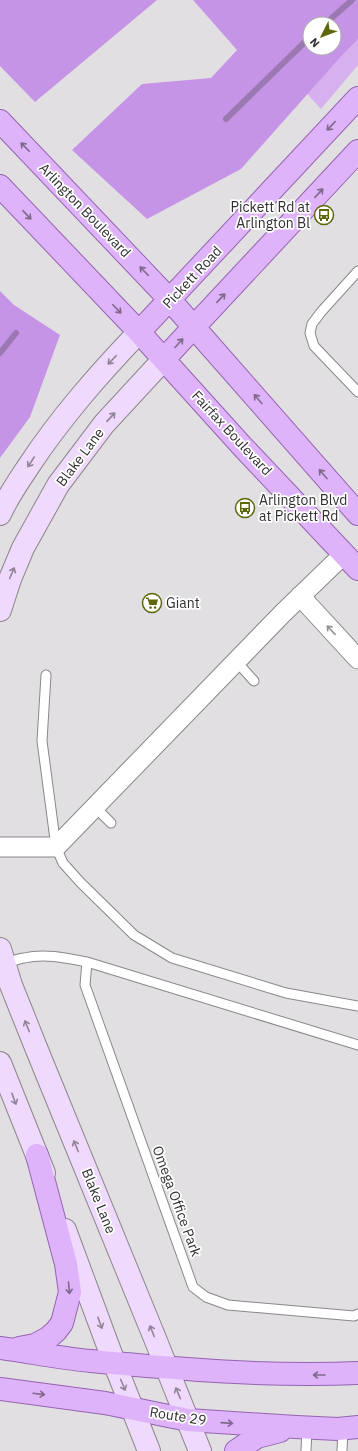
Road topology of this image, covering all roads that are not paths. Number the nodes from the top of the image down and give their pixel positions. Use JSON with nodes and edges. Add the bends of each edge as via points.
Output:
{"nodes":[{"id":1,"x":358,"y":98,"type":"edge"},
{"id":2,"x":0,"y":121,"type":"edge"},
{"id":3,"x":358,"y":151,"type":"edge"},
{"id":4,"x":0,"y":186,"type":"edge"},
{"id":5,"x":358,"y":271,"type":"edge"},
{"id":6,"x":170,"y":300,"type":"junction"},
{"id":7,"x":194,"y":326,"type":"junction"},
{"id":8,"x":139,"y":332,"type":"junction"},
{"id":9,"x":164,"y":359,"type":"junction"},
{"id":10,"x":358,"y":392,"type":"edge"},
{"id":11,"x":0,"y":514,"type":"edge"},
{"id":12,"x":358,"y":514,"type":"edge"},
{"id":13,"x":351,"y":562,"type":"edge"},
{"id":14,"x":300,"y":596,"type":"junction"},
{"id":15,"x":0,"y":610,"type":"edge"},
{"id":16,"x":358,"y":659,"type":"edge"},
{"id":17,"x":236,"y":662,"type":"junction"},
{"id":18,"x":46,"y":675,"type":"dead end"},
{"id":19,"x":254,"y":681,"type":"dead end"},
{"id":20,"x":95,"y":807,"type":"junction"},
{"id":21,"x":111,"y":823,"type":"dead end"},
{"id":22,"x":0,"y":847,"type":"edge"},
{"id":23,"x":56,"y":847,"type":"junction"},
{"id":24,"x":1,"y":959,"type":"edge"},
{"id":25,"x":87,"y":962,"type":"junction"},
{"id":26,"x":358,"y":1006,"type":"edge"},
{"id":27,"x":358,"y":1045,"type":"edge"},
{"id":28,"x":0,"y":1062,"type":"edge"},
{"id":29,"x":37,"y":1155,"type":"junction"},
{"id":30,"x":358,"y":1314,"type":"edge"},
{"id":31,"x":5,"y":1349,"type":"edge"},
{"id":32,"x":114,"y":1362,"type":"junction"},
{"id":33,"x":167,"y":1367,"type":"junction"},
{"id":34,"x":358,"y":1373,"type":"edge"},
{"id":35,"x":0,"y":1389,"type":"edge"},
{"id":36,"x":132,"y":1408,"type":"junction"},
{"id":37,"x":188,"y":1420,"type":"junction"},
{"id":38,"x":302,"y":1428,"type":"junction"},
{"id":39,"x":350,"y":1428,"type":"edge"},
{"id":40,"x":149,"y":1451,"type":"edge"},
{"id":41,"x":200,"y":1451,"type":"edge"},
{"id":42,"x":236,"y":1451,"type":"edge"},
{"id":43,"x":306,"y":1451,"type":"edge"},
{"id":44,"x":342,"y":1451,"type":"edge"}],
"edges":[{"from":1,"to":6,"type":"main road","name":"Pickett Road","one_way":true},
{"from":6,"to":2,"type":"main road","name":"Arlington Boulevard","one_way":true},
{"from":7,"to":3,"type":"main road","one_way":true},
{"from":4,"to":8,"type":"main road","one_way":true},
{"from":5,"to":10,"type":"lane","via":[[321,312],[312,324],[310,333],[314,346]]},
{"from":6,"to":7,"type":"main road"},
{"from":6,"to":8,"type":"main road","name":"Pickett Road"},
{"from":9,"to":7,"type":"main road","name":"Blake Lane","one_way":true},
{"from":12,"to":7,"type":"main road","one_way":true},
{"from":8,"to":9,"type":"main road","name":"Fairfax Boulevard"},
{"from":8,"to":11,"type":"main road","one_way":true,"via":[[67,412],[27,468]]},
{"from":9,"to":13,"type":"main road","name":"Fairfax Boulevard"},
{"from":15,"to":9,"type":"main road","name":"Blake Lane","one_way":true,"via":[[23,548],[58,485],[104,424]]},
{"from":13,"to":14,"type":"street"},
{"from":16,"to":14,"type":"street","one_way":true},
{"from":14,"to":17,"type":"street"},
{"from":17,"to":19,"type":"lane"},
{"from":17,"to":20,"type":"street"},
{"from":18,"to":23,"type":"lane","via":[[42,742]]},
{"from":20,"to":21,"type":"lane"},
{"from":20,"to":23,"type":"street"},
{"from":22,"to":23,"type":"street"},
{"from":23,"to":26,"type":"lane","via":[[63,863],[123,924],[172,958],[286,993]]},
{"from":24,"to":25,"type":"lane","via":[[41,956]]},
{"from":33,"to":24,"type":"main road","name":"Blake Lane","one_way":true},
{"from":25,"to":27,"type":"lane"},
{"from":25,"to":30,"type":"lane","name":"Omega Office Park","via":[[84,985],[193,1287],[206,1297],[228,1305],[354,1316]]},
{"from":28,"to":29,"type":"main road","one_way":true},
{"from":29,"to":31,"type":"main road","one_way":true,"via":[[66,1264],[70,1292],[62,1323],[48,1338],[35,1345]]},
{"from":29,"to":32,"type":"main road","one_way":true},
{"from":31,"to":32,"type":"main road"},
{"from":32,"to":33,"type":"main road"},
{"from":32,"to":36,"type":"main road","one_way":true},
{"from":34,"to":33,"type":"main road","one_way":true,"via":[[318,1375]]},
{"from":37,"to":33,"type":"main road","name":"Blake Lane","one_way":true},
{"from":35,"to":36,"type":"main road","name":"Route 29","one_way":true},
{"from":36,"to":37,"type":"main road","name":"Route 29"},
{"from":36,"to":40,"type":"main road"},
{"from":37,"to":38,"type":"main road","name":"Route 29","one_way":true},
{"from":37,"to":41,"type":"main road","name":"Blake Lane"},
{"from":38,"to":39,"type":"main road","name":"Route 29"},
{"from":38,"to":42,"type":"main road","via":[[258,1437]]},
{"from":38,"to":43,"type":"lane"},
{"from":39,"to":44,"type":"lane"}]}
